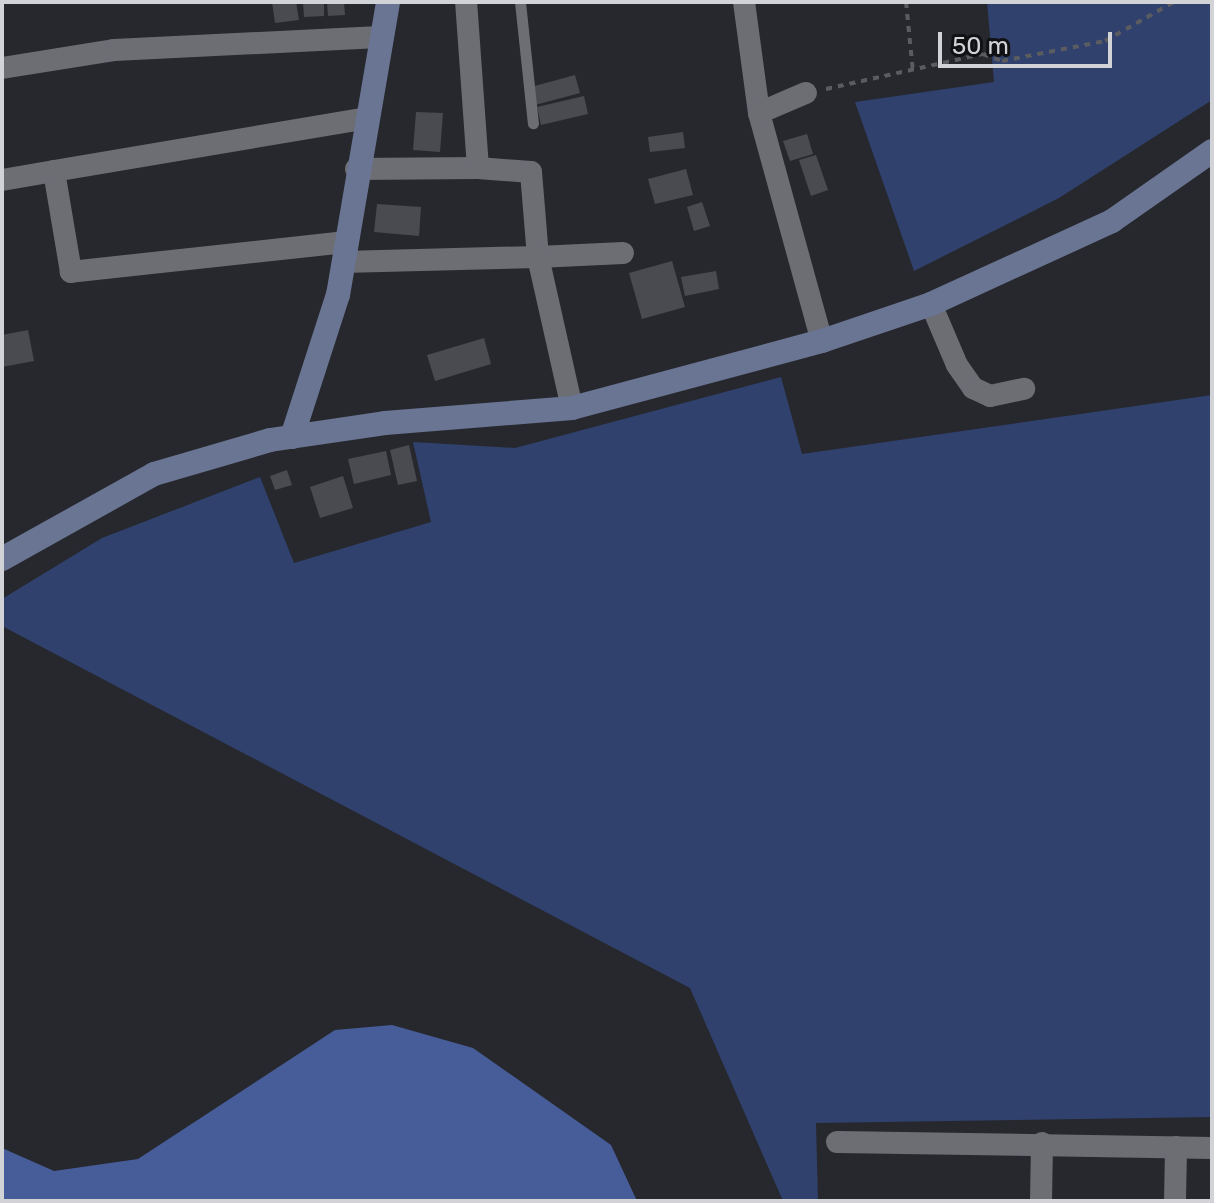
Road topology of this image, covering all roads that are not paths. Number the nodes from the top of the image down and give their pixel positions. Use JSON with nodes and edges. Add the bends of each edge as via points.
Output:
{"nodes":[{"id":1,"x":388,"y":2,"type":"edge"},
{"id":2,"x":466,"y":2,"type":"edge"},
{"id":3,"x":520,"y":2,"type":"edge"},
{"id":4,"x":744,"y":2,"type":"edge"},
{"id":5,"x":380,"y":37,"type":"junction"},
{"id":6,"x":2,"y":68,"type":"edge"},
{"id":7,"x":806,"y":93,"type":"road end"},
{"id":8,"x":759,"y":113,"type":"junction"},
{"id":9,"x":369,"y":118,"type":"junction"},
{"id":10,"x":533,"y":123,"type":"dead end"},
{"id":11,"x":1212,"y":151,"type":"edge"},
{"id":12,"x":478,"y":168,"type":"junction"},
{"id":13,"x":356,"y":169,"type":"junction"},
{"id":14,"x":54,"y":171,"type":"junction"},
{"id":15,"x":2,"y":180,"type":"edge"},
{"id":16,"x":344,"y":252,"type":"junction"},
{"id":17,"x":623,"y":253,"type":"dead end"},
{"id":18,"x":538,"y":257,"type":"junction"},
{"id":19,"x":931,"y":304,"type":"junction"},
{"id":20,"x":822,"y":341,"type":"junction"},
{"id":21,"x":1024,"y":389,"type":"dead end"},
{"id":22,"x":572,"y":408,"type":"junction"},
{"id":23,"x":292,"y":437,"type":"junction"},
{"id":24,"x":2,"y":559,"type":"edge"},
{"id":25,"x":837,"y":1142,"type":"dead end"},
{"id":26,"x":1042,"y":1143,"type":"junction"},
{"id":27,"x":1176,"y":1147,"type":"junction"},
{"id":28,"x":1212,"y":1148,"type":"edge"},
{"id":29,"x":1041,"y":1201,"type":"edge"},
{"id":30,"x":1175,"y":1201,"type":"edge"}],
"edges":[{"from":1,"to":5,"type":"main road"},
{"from":2,"to":12,"type":"street"},
{"from":3,"to":10,"type":"lane"},
{"from":4,"to":8,"type":"street"},
{"from":5,"to":6,"type":"street","via":[[114,50]]},
{"from":5,"to":9,"type":"main road"},
{"from":7,"to":8,"type":"street"},
{"from":8,"to":20,"type":"street"},
{"from":9,"to":13,"type":"main road"},
{"from":9,"to":14,"type":"street"},
{"from":11,"to":19,"type":"main road","via":[[1112,221]]},
{"from":12,"to":13,"type":"street"},
{"from":12,"to":18,"type":"street","via":[[531,172]]},
{"from":13,"to":16,"type":"main road"},
{"from":14,"to":15,"type":"street"},
{"from":14,"to":16,"type":"street","via":[[71,272]]},
{"from":16,"to":18,"type":"street"},
{"from":16,"to":23,"type":"main road","via":[[338,295]]},
{"from":17,"to":18,"type":"street"},
{"from":18,"to":22,"type":"street"},
{"from":19,"to":20,"type":"main road"},
{"from":19,"to":21,"type":"street","via":[[957,365],[973,388],[990,396]]},
{"from":20,"to":22,"type":"main road"},
{"from":22,"to":23,"type":"main road"},
{"from":23,"to":24,"type":"main road","via":[[154,474]]},
{"from":25,"to":26,"type":"street"},
{"from":26,"to":27,"type":"street"},
{"from":26,"to":29,"type":"street"},
{"from":27,"to":28,"type":"street"},
{"from":27,"to":30,"type":"street"}]}
